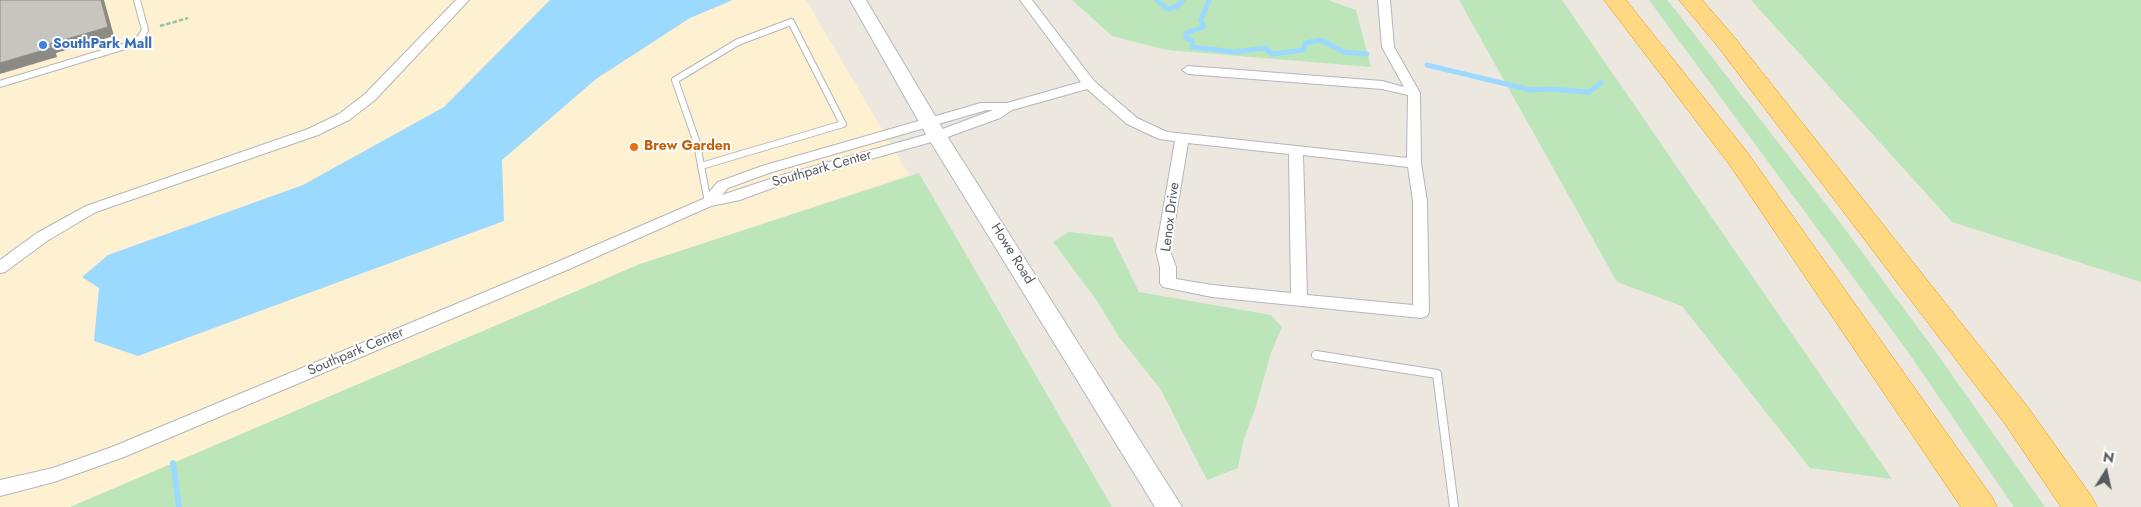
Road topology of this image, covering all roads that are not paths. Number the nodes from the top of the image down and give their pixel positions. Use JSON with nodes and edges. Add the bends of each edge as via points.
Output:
{"nodes":[{"id":1,"x":137,"y":0,"type":"edge"},
{"id":2,"x":464,"y":0,"type":"edge"},
{"id":3,"x":858,"y":0,"type":"edge"},
{"id":4,"x":1026,"y":0,"type":"edge"},
{"id":5,"x":1384,"y":0,"type":"edge"},
{"id":6,"x":1615,"y":0,"type":"edge"},
{"id":7,"x":1690,"y":0,"type":"edge"},
{"id":8,"x":1700,"y":0,"type":"edge"},
{"id":9,"x":1723,"y":38,"type":"junction"},
{"id":10,"x":1188,"y":70,"type":"dead end"},
{"id":11,"x":0,"y":84,"type":"edge"},
{"id":12,"x":1089,"y":84,"type":"junction"},
{"id":13,"x":1414,"y":93,"type":"junction"},
{"id":14,"x":934,"y":129,"type":"junction"},
{"id":15,"x":1182,"y":138,"type":"junction"},
{"id":16,"x":1296,"y":150,"type":"junction"},
{"id":17,"x":1414,"y":162,"type":"junction"},
{"id":18,"x":701,"y":166,"type":"junction"},
{"id":19,"x":708,"y":202,"type":"junction"},
{"id":20,"x":0,"y":268,"type":"edge"},
{"id":21,"x":1299,"y":300,"type":"junction"},
{"id":22,"x":1316,"y":356,"type":"dead end"},
{"id":23,"x":0,"y":488,"type":"edge"},
{"id":24,"x":1169,"y":507,"type":"edge"},
{"id":25,"x":1454,"y":507,"type":"edge"},
{"id":26,"x":1980,"y":507,"type":"edge"},
{"id":27,"x":2080,"y":507,"type":"edge"}],
"edges":[{"from":1,"to":11,"type":"lane","via":[[145,30],[132,44]]},
{"from":2,"to":20,"type":"street","via":[[370,97],[338,120],[303,136],[91,210],[42,237]]},
{"from":3,"to":14,"type":"street","name":"Howe Road"},
{"from":4,"to":12,"type":"street"},
{"from":5,"to":13,"type":"street","name":"Lenox Drive","via":[[1388,47]]},
{"from":6,"to":26,"type":"highway","via":[[1738,158]]},
{"from":7,"to":9,"type":"highway"},
{"from":8,"to":9,"type":"highway"},
{"from":9,"to":27,"type":"highway","via":[[2016,415]]},
{"from":10,"to":13,"type":"street","via":[[1382,85]]},
{"from":12,"to":14,"type":"street","via":[[1006,107],[995,115]]},
{"from":12,"to":15,"type":"street","via":[[1132,121],[1164,136]]},
{"from":13,"to":17,"type":"street","name":"Lenox Drive"},
{"from":14,"to":19,"type":"street","name":"Southpark Center","via":[[735,197]]},
{"from":14,"to":24,"type":"street","name":"Howe Road"},
{"from":15,"to":16,"type":"street"},
{"from":15,"to":21,"type":"street","name":"Lenox Drive","via":[[1163,251],[1168,283]]},
{"from":16,"to":17,"type":"street"},
{"from":16,"to":21,"type":"street"},
{"from":17,"to":21,"type":"street","name":"Lenox Drive","via":[[1420,200],[1421,312]]},
{"from":18,"to":18,"type":"lane","via":[[697,142],[675,80],[738,42],[791,22],[843,124]]},
{"from":18,"to":19,"type":"lane"},
{"from":19,"to":23,"type":"street","name":"Southpark Center","via":[[118,452],[72,469]]},
{"from":22,"to":25,"type":"lane","via":[[1437,374]]}]}
